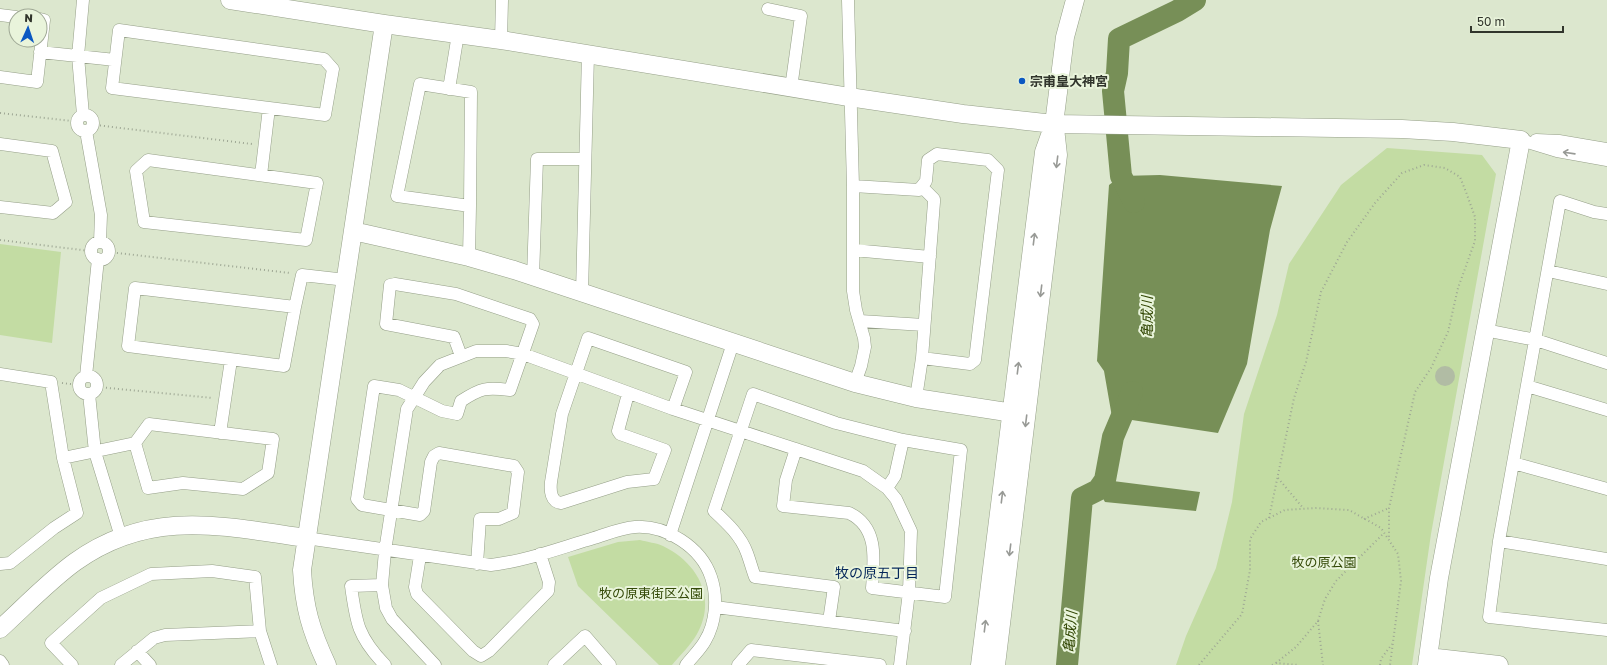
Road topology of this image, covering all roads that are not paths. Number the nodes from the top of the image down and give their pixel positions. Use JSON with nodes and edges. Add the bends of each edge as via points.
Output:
{"nodes":[{"id":1,"x":83,"y":0,"type":"edge"},
{"id":2,"x":230,"y":0,"type":"edge"},
{"id":3,"x":502,"y":0,"type":"edge"},
{"id":4,"x":848,"y":0,"type":"edge"},
{"id":5,"x":1074,"y":0,"type":"edge"},
{"id":6,"x":768,"y":8,"type":"dead end"},
{"id":7,"x":384,"y":24,"type":"junction"},
{"id":8,"x":458,"y":34,"type":"junction"},
{"id":9,"x":501,"y":40,"type":"junction"},
{"id":10,"x":40,"y":48,"type":"edge"},
{"id":11,"x":40,"y":52,"type":"junction"},
{"id":12,"x":588,"y":54,"type":"junction"},
{"id":13,"x":78,"y":56,"type":"junction"},
{"id":14,"x":116,"y":60,"type":"junction"},
{"id":15,"x":0,"y":77,"type":"edge"},
{"id":16,"x":791,"y":88,"type":"junction"},
{"id":17,"x":449,"y":89,"type":"junction"},
{"id":18,"x":849,"y":97,"type":"junction"},
{"id":19,"x":269,"y":108,"type":"junction"},
{"id":20,"x":1054,"y":124,"type":"junction"},
{"id":21,"x":1521,"y":140,"type":"junction"},
{"id":22,"x":0,"y":144,"type":"edge"},
{"id":23,"x":1607,"y":148,"type":"edge"},
{"id":24,"x":585,"y":159,"type":"junction"},
{"id":25,"x":1607,"y":160,"type":"edge"},
{"id":26,"x":261,"y":175,"type":"junction"},
{"id":27,"x":853,"y":186,"type":"junction"},
{"id":28,"x":922,"y":187,"type":"junction"},
{"id":29,"x":470,"y":206,"type":"junction"},
{"id":30,"x":0,"y":207,"type":"edge"},
{"id":31,"x":1607,"y":214,"type":"edge"},
{"id":32,"x":353,"y":231,"type":"junction"},
{"id":33,"x":100,"y":242,"type":"junction"},
{"id":34,"x":853,"y":250,"type":"junction"},
{"id":35,"x":94,"y":255,"type":"junction"},
{"id":36,"x":469,"y":257,"type":"junction"},
{"id":37,"x":930,"y":257,"type":"junction"},
{"id":38,"x":1548,"y":271,"type":"junction"},
{"id":39,"x":533,"y":277,"type":"junction"},
{"id":40,"x":346,"y":280,"type":"junction"},
{"id":41,"x":1607,"y":284,"type":"edge"},
{"id":42,"x":582,"y":293,"type":"junction"},
{"id":43,"x":295,"y":307,"type":"junction"},
{"id":44,"x":860,"y":321,"type":"junction"},
{"id":45,"x":924,"y":325,"type":"junction"},
{"id":46,"x":1485,"y":330,"type":"junction"},
{"id":47,"x":1536,"y":340,"type":"junction"},
{"id":48,"x":733,"y":343,"type":"junction"},
{"id":49,"x":523,"y":354,"type":"junction"},
{"id":50,"x":461,"y":356,"type":"junction"},
{"id":51,"x":922,"y":358,"type":"junction"},
{"id":52,"x":231,"y":360,"type":"junction"},
{"id":53,"x":1607,"y":363,"type":"edge"},
{"id":54,"x":575,"y":373,"type":"junction"},
{"id":55,"x":0,"y":374,"type":"edge"},
{"id":56,"x":855,"y":383,"type":"junction"},
{"id":57,"x":1527,"y":386,"type":"junction"},
{"id":58,"x":628,"y":394,"type":"junction"},
{"id":59,"x":414,"y":398,"type":"junction"},
{"id":60,"x":916,"y":398,"type":"junction"},
{"id":61,"x":673,"y":409,"type":"junction"},
{"id":62,"x":1607,"y":410,"type":"edge"},
{"id":63,"x":1013,"y":413,"type":"junction"},
{"id":64,"x":709,"y":421,"type":"junction"},
{"id":65,"x":741,"y":432,"type":"junction"},
{"id":66,"x":220,"y":433,"type":"junction"},
{"id":67,"x":903,"y":440,"type":"junction"},
{"id":68,"x":135,"y":443,"type":"junction"},
{"id":69,"x":796,"y":449,"type":"junction"},
{"id":70,"x":95,"y":452,"type":"junction"},
{"id":71,"x":63,"y":458,"type":"junction"},
{"id":72,"x":1513,"y":463,"type":"junction"},
{"id":73,"x":886,"y":488,"type":"junction"},
{"id":74,"x":1607,"y":489,"type":"edge"},
{"id":75,"x":391,"y":510,"type":"junction"},
{"id":76,"x":670,"y":535,"type":"junction"},
{"id":77,"x":121,"y":537,"type":"junction"},
{"id":78,"x":306,"y":538,"type":"junction"},
{"id":79,"x":1499,"y":540,"type":"junction"},
{"id":80,"x":385,"y":551,"type":"junction"},
{"id":81,"x":540,"y":554,"type":"junction"},
{"id":82,"x":420,"y":556,"type":"junction"},
{"id":83,"x":1607,"y":559,"type":"edge"},
{"id":84,"x":0,"y":564,"type":"edge"},
{"id":85,"x":477,"y":564,"type":"junction"},
{"id":86,"x":382,"y":585,"type":"junction"},
{"id":87,"x":909,"y":592,"type":"junction"},
{"id":88,"x":715,"y":607,"type":"junction"},
{"id":89,"x":829,"y":621,"type":"junction"},
{"id":90,"x":0,"y":629,"type":"edge"},
{"id":91,"x":1607,"y":630,"type":"edge"},
{"id":92,"x":260,"y":631,"type":"junction"},
{"id":93,"x":905,"y":631,"type":"junction"},
{"id":94,"x":137,"y":651,"type":"junction"},
{"id":95,"x":1428,"y":661,"type":"edge"},
{"id":96,"x":0,"y":662,"type":"edge"},
{"id":97,"x":863,"y":664,"type":"edge"},
{"id":98,"x":3,"y":665,"type":"edge"},
{"id":99,"x":72,"y":665,"type":"edge"},
{"id":100,"x":122,"y":665,"type":"edge"},
{"id":101,"x":150,"y":665,"type":"edge"},
{"id":102,"x":271,"y":665,"type":"edge"},
{"id":103,"x":327,"y":665,"type":"edge"},
{"id":104,"x":385,"y":665,"type":"edge"},
{"id":105,"x":435,"y":665,"type":"edge"},
{"id":106,"x":554,"y":665,"type":"edge"},
{"id":107,"x":610,"y":665,"type":"edge"},
{"id":108,"x":686,"y":665,"type":"edge"},
{"id":109,"x":738,"y":665,"type":"edge"},
{"id":110,"x":880,"y":665,"type":"edge"},
{"id":111,"x":900,"y":665,"type":"edge"},
{"id":112,"x":980,"y":665,"type":"edge"},
{"id":113,"x":996,"y":665,"type":"edge"},
{"id":114,"x":1499,"y":665,"type":"edge"}],
"edges":[{"from":1,"to":13,"type":"street"},
{"from":2,"to":7,"type":"street"},
{"from":3,"to":9,"type":"street"},
{"from":4,"to":18,"type":"street"},
{"from":5,"to":20,"type":"street","via":[[1065,37]]},
{"from":6,"to":16,"type":"street","via":[[801,16]]},
{"from":7,"to":8,"type":"street"},
{"from":7,"to":32,"type":"street"},
{"from":8,"to":9,"type":"street"},
{"from":8,"to":17,"type":"street"},
{"from":9,"to":12,"type":"street"},
{"from":10,"to":11,"type":"street"},
{"from":11,"to":13,"type":"street"},
{"from":11,"to":15,"type":"street","via":[[37,82]]},
{"from":12,"to":16,"type":"street"},
{"from":12,"to":24,"type":"street"},
{"from":13,"to":14,"type":"street"},
{"from":13,"to":33,"type":"street","via":[[80,118],[90,117],[89,128],[102,215]]},
{"from":14,"to":19,"type":"street","via":[[112,88]]},
{"from":14,"to":19,"type":"street","via":[[119,30],[324,59],[333,69],[325,115]]},
{"from":16,"to":18,"type":"street"},
{"from":17,"to":29,"type":"street","via":[[471,92]]},
{"from":17,"to":29,"type":"street","via":[[420,84],[397,196]]},
{"from":18,"to":20,"type":"street"},
{"from":18,"to":27,"type":"street"},
{"from":19,"to":26,"type":"street"},
{"from":20,"to":21,"type":"street","via":[[1402,129]]},
{"from":63,"to":20,"type":"street","one_way":true,"via":[[1044,152]]},
{"from":20,"to":113,"type":"street","one_way":true,"via":[[1058,156]]},
{"from":21,"to":23,"type":"street","via":[[1559,141]]},
{"from":25,"to":21,"type":"street","one_way":true,"via":[[1557,151]]},
{"from":21,"to":46,"type":"street"},
{"from":22,"to":30,"type":"street","via":[[52,151],[66,202],[53,213]]},
{"from":24,"to":39,"type":"street","via":[[537,159]]},
{"from":24,"to":42,"type":"street"},
{"from":26,"to":26,"type":"street","via":[[317,183],[306,240],[144,222],[136,171],[148,160]]},
{"from":27,"to":28,"type":"street","via":[[915,191]]},
{"from":27,"to":34,"type":"street"},
{"from":28,"to":37,"type":"street","via":[[934,199]]},
{"from":28,"to":51,"type":"street","via":[[926,180],[928,160],[937,154],[988,160],[998,170],[975,360],[970,364]]},
{"from":29,"to":36,"type":"street"},
{"from":31,"to":38,"type":"street","via":[[1560,201]]},
{"from":32,"to":36,"type":"street"},
{"from":32,"to":40,"type":"street"},
{"from":33,"to":35,"type":"street","via":[[94,244]]},
{"from":33,"to":35,"type":"street","via":[[107,246],[109,252],[106,257]]},
{"from":34,"to":37,"type":"street"},
{"from":34,"to":44,"type":"street","via":[[853,292]]},
{"from":35,"to":70,"type":"street","via":[[81,390],[93,391]]},
{"from":36,"to":39,"type":"street"},
{"from":37,"to":45,"type":"street"},
{"from":38,"to":41,"type":"street"},
{"from":38,"to":47,"type":"street"},
{"from":39,"to":42,"type":"street"},
{"from":40,"to":43,"type":"street","via":[[302,275]]},
{"from":40,"to":78,"type":"street"},
{"from":42,"to":48,"type":"street"},
{"from":43,"to":52,"type":"street","via":[[284,366]]},
{"from":43,"to":52,"type":"street","via":[[134,288],[128,346]]},
{"from":44,"to":45,"type":"street"},
{"from":44,"to":56,"type":"street","via":[[865,347],[862,366]]},
{"from":45,"to":51,"type":"street"},
{"from":46,"to":47,"type":"street"},
{"from":46,"to":95,"type":"street","via":[[1439,578]]},
{"from":47,"to":53,"type":"street"},
{"from":47,"to":57,"type":"street"},
{"from":48,"to":56,"type":"street"},
{"from":48,"to":64,"type":"street"},
{"from":49,"to":50,"type":"street","via":[[492,350]]},
{"from":49,"to":50,"type":"street","via":[[533,324],[530,319],[456,294],[390,285],[386,324],[454,337]]},
{"from":49,"to":54,"type":"street"},
{"from":49,"to":59,"type":"street","via":[[510,390],[477,390],[461,401],[457,414],[442,411]]},
{"from":50,"to":59,"type":"street","via":[[440,365],[424,382]]},
{"from":51,"to":60,"type":"street"},
{"from":52,"to":66,"type":"street"},
{"from":54,"to":58,"type":"street"},
{"from":54,"to":58,"type":"street","via":[[562,414],[551,482],[556,502],[561,503],[627,482],[654,479],[665,450],[620,434],[618,431]]},
{"from":54,"to":61,"type":"street","via":[[588,338],[686,372]]},
{"from":55,"to":71,"type":"street","via":[[52,382]]},
{"from":56,"to":60,"type":"street"},
{"from":57,"to":62,"type":"street"},
{"from":57,"to":72,"type":"street"},
{"from":58,"to":61,"type":"street"},
{"from":59,"to":75,"type":"street","via":[[407,409]]},
{"from":59,"to":75,"type":"street","via":[[399,390],[374,386],[357,499],[362,506]]},
{"from":60,"to":63,"type":"street"},
{"from":61,"to":64,"type":"street"},
{"from":112,"to":63,"type":"street","one_way":true},
{"from":64,"to":65,"type":"street"},
{"from":64,"to":76,"type":"street"},
{"from":65,"to":67,"type":"street","via":[[753,394],[836,423]]},
{"from":65,"to":69,"type":"street"},
{"from":65,"to":89,"type":"street","via":[[714,511],[730,527],[747,552],[755,577],[834,587]]},
{"from":66,"to":68,"type":"street","via":[[149,424]]},
{"from":66,"to":68,"type":"street","via":[[273,439],[268,473],[243,489],[183,483],[148,488]]},
{"from":67,"to":73,"type":"street","via":[[895,476]]},
{"from":67,"to":87,"type":"street","via":[[961,450],[946,597]]},
{"from":68,"to":70,"type":"street"},
{"from":69,"to":73,"type":"street","via":[[863,471]]},
{"from":69,"to":87,"type":"street","via":[[786,480],[783,506],[857,516],[868,533],[874,550],[872,588]]},
{"from":70,"to":71,"type":"street"},
{"from":70,"to":77,"type":"street"},
{"from":71,"to":84,"type":"street","via":[[77,513],[10,562]]},
{"from":72,"to":74,"type":"street"},
{"from":72,"to":79,"type":"street"},
{"from":73,"to":87,"type":"street","via":[[896,499],[911,531]]},
{"from":75,"to":80,"type":"street"},
{"from":75,"to":85,"type":"street","via":[[420,515],[424,511],[431,462],[434,456],[440,453],[514,466],[518,472],[514,513],[499,519],[480,520]]},
{"from":76,"to":81,"type":"street","via":[[648,528],[628,528]]},
{"from":76,"to":88,"type":"street","via":[[691,547],[704,564],[714,585]]},
{"from":77,"to":78,"type":"street","via":[[160,526],[198,524]]},
{"from":77,"to":90,"type":"street","via":[[73,563]]},
{"from":78,"to":80,"type":"street"},
{"from":78,"to":103,"type":"street","via":[[302,570],[303,594],[308,618]]},
{"from":79,"to":83,"type":"street"},
{"from":79,"to":91,"type":"street","via":[[1489,617]]},
{"from":80,"to":82,"type":"street"},
{"from":80,"to":86,"type":"street"},
{"from":81,"to":82,"type":"street","via":[[549,582],[548,591],[481,656],[417,594],[415,587]]},
{"from":81,"to":85,"type":"street","via":[[506,563]]},
{"from":82,"to":85,"type":"street"},
{"from":86,"to":104,"type":"street","via":[[350,586],[356,622],[361,635]]},
{"from":86,"to":105,"type":"street","via":[[386,608],[392,619]]},
{"from":87,"to":93,"type":"street"},
{"from":88,"to":89,"type":"street"},
{"from":88,"to":108,"type":"street","via":[[714,619],[706,641]]},
{"from":89,"to":93,"type":"street"},
{"from":92,"to":94,"type":"street","via":[[165,636],[154,638]]},
{"from":92,"to":99,"type":"street","via":[[256,577],[212,571],[151,574],[101,598],[51,643]]},
{"from":92,"to":102,"type":"street"},
{"from":93,"to":111,"type":"street"},
{"from":94,"to":100,"type":"street"},
{"from":94,"to":101,"type":"street"},
{"from":95,"to":114,"type":"street"},
{"from":96,"to":98,"type":"street"},
{"from":97,"to":109,"type":"street","via":[[751,650]]},
{"from":97,"to":110,"type":"street"},
{"from":106,"to":107,"type":"street","via":[[584,636]]}]}
